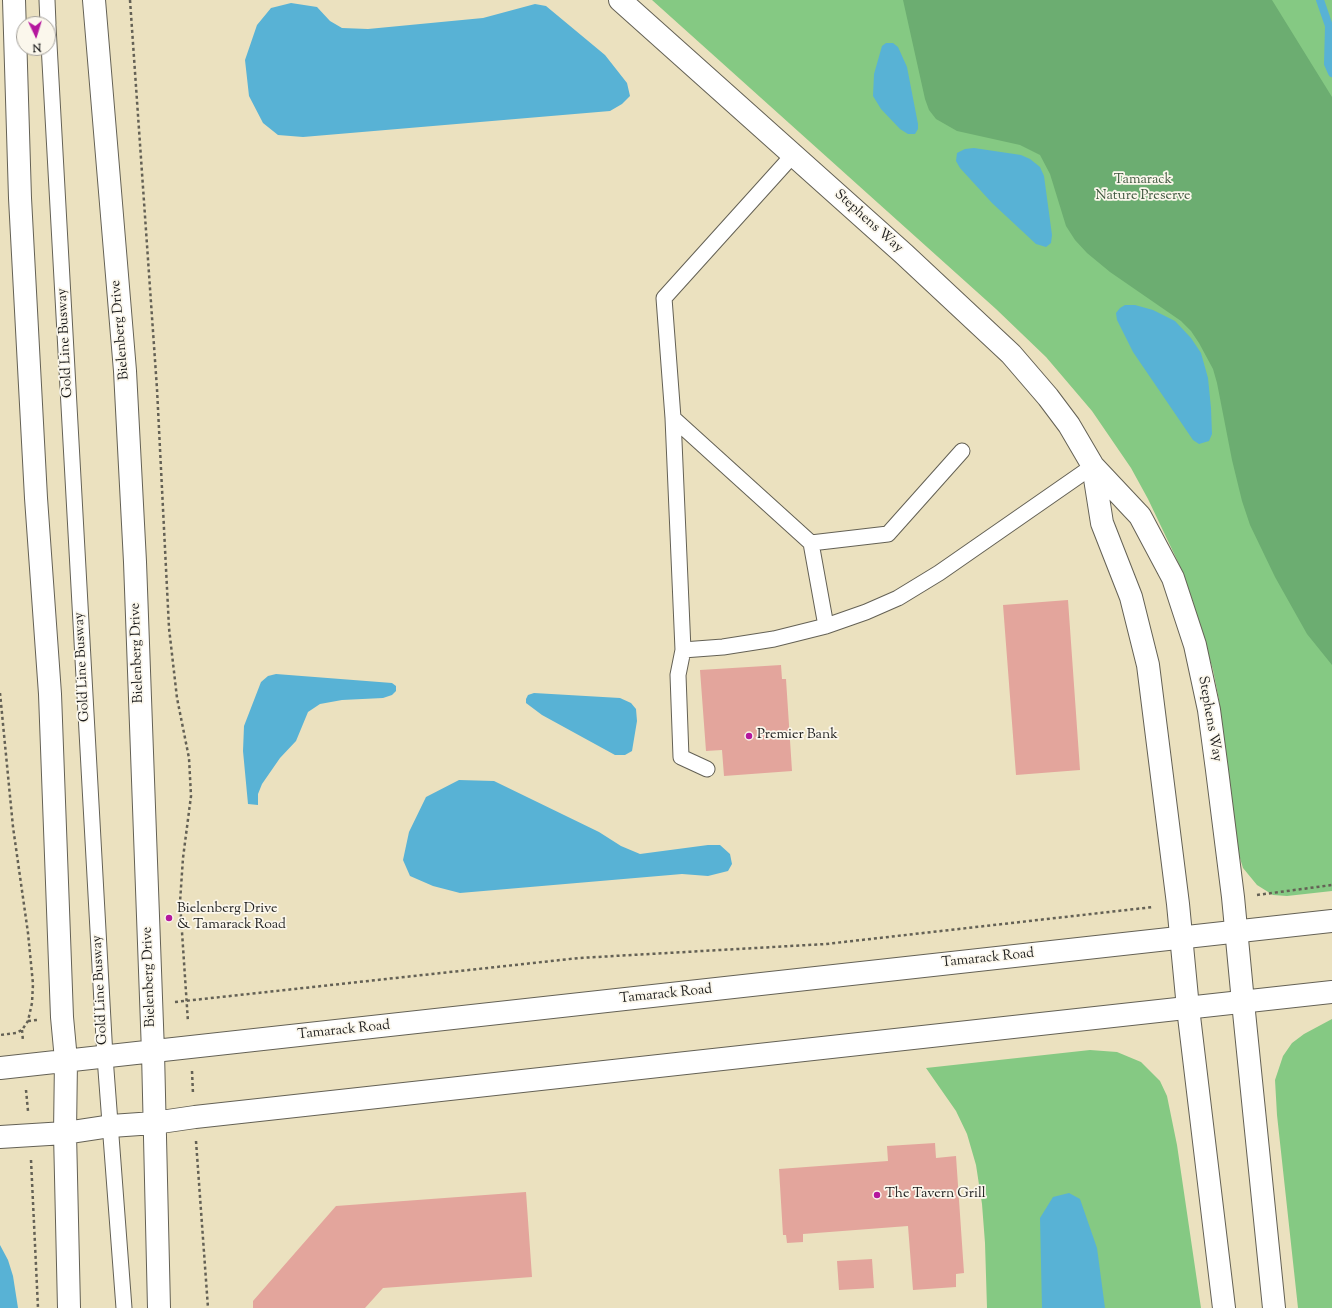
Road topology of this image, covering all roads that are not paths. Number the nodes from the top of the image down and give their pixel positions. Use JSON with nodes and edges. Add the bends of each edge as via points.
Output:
{"nodes":[{"id":1,"x":14,"y":0,"type":"edge"},
{"id":2,"x":47,"y":0,"type":"edge"},
{"id":3,"x":94,"y":0,"type":"edge"},
{"id":4,"x":620,"y":0,"type":"edge"},
{"id":5,"x":48,"y":16,"type":"edge"},
{"id":6,"x":50,"y":56,"type":"edge"},
{"id":7,"x":793,"y":155,"type":"junction"},
{"id":8,"x":673,"y":418,"type":"junction"},
{"id":9,"x":962,"y":451,"type":"dead end"},
{"id":10,"x":1093,"y":466,"type":"junction"},
{"id":11,"x":811,"y":543,"type":"junction"},
{"id":12,"x":826,"y":626,"type":"junction"},
{"id":13,"x":683,"y":650,"type":"junction"},
{"id":14,"x":707,"y":769,"type":"dead end"},
{"id":15,"x":1332,"y":921,"type":"edge"},
{"id":16,"x":1237,"y":932,"type":"junction"},
{"id":17,"x":1182,"y":938,"type":"junction"},
{"id":18,"x":1332,"y":992,"type":"edge"},
{"id":19,"x":1243,"y":1002,"type":"junction"},
{"id":20,"x":1188,"y":1008,"type":"junction"},
{"id":21,"x":153,"y":1052,"type":"junction"},
{"id":22,"x":105,"y":1057,"type":"junction"},
{"id":23,"x":66,"y":1060,"type":"junction"},
{"id":24,"x":0,"y":1068,"type":"edge"},
{"id":25,"x":154,"y":1123,"type":"junction"},
{"id":26,"x":111,"y":1126,"type":"junction"},
{"id":27,"x":65,"y":1133,"type":"junction"},
{"id":28,"x":0,"y":1137,"type":"edge"},
{"id":29,"x":69,"y":1308,"type":"edge"},
{"id":30,"x":124,"y":1308,"type":"edge"},
{"id":31,"x":159,"y":1308,"type":"edge"},
{"id":32,"x":1224,"y":1308,"type":"edge"},
{"id":33,"x":1274,"y":1308,"type":"edge"}],
"edges":[{"from":1,"to":23,"type":"main road","via":[[20,198],[36,498],[50,694],[62,1017]]},
{"from":2,"to":5,"type":"lane","name":"Gold Line Busway"},
{"from":3,"to":21,"type":"main road","name":"Bielenberg Drive","via":[[125,371],[135,562]]},
{"from":4,"to":7,"type":"main road","name":"Stephens Way"},
{"from":6,"to":22,"type":"lane","name":"Gold Line Busway"},
{"from":7,"to":8,"type":"lane","via":[[664,298]]},
{"from":7,"to":10,"type":"main road","name":"Stephens Way","via":[[1011,354],[1065,420]]},
{"from":8,"to":11,"type":"lane"},
{"from":8,"to":13,"type":"lane"},
{"from":9,"to":11,"type":"lane","via":[[888,534]]},
{"from":10,"to":12,"type":"lane","via":[[898,598]]},
{"from":10,"to":16,"type":"main road","name":"Stephens Way","via":[[1140,516],[1173,578],[1196,645],[1209,710]]},
{"from":10,"to":17,"type":"main road","name":"Stephens Way","via":[[1102,523],[1131,597],[1148,664]]},
{"from":11,"to":12,"type":"lane"},
{"from":12,"to":13,"type":"lane","via":[[774,639]]},
{"from":13,"to":14,"type":"lane","via":[[678,675],[681,757]]},
{"from":15,"to":16,"type":"main road","name":"Tamarack Road"},
{"from":16,"to":17,"type":"main road","name":"Tamarack Road"},
{"from":16,"to":19,"type":"main road","name":"Stephens Way"},
{"from":17,"to":20,"type":"main road","name":"Stephens Way"},
{"from":17,"to":21,"type":"main road","name":"Tamarack Road"},
{"from":18,"to":19,"type":"main road"},
{"from":19,"to":20,"type":"main road"},
{"from":19,"to":33,"type":"main road","name":"Stephens Way"},
{"from":20,"to":25,"type":"main road"},
{"from":20,"to":32,"type":"main road","name":"Stephens Way"},
{"from":21,"to":22,"type":"main road","name":"Tamarack Road"},
{"from":21,"to":25,"type":"main road","name":"Bielenberg Drive"},
{"from":22,"to":23,"type":"main road","name":"Tamarack Road"},
{"from":22,"to":26,"type":"lane","name":"Gold Line Busway"},
{"from":23,"to":24,"type":"main road","name":"Tamarack Road"},
{"from":23,"to":27,"type":"main road"},
{"from":25,"to":26,"type":"main road"},
{"from":25,"to":31,"type":"main road","name":"Bielenberg Drive"},
{"from":26,"to":27,"type":"main road"},
{"from":26,"to":30,"type":"lane","name":"Gold Line Busway"},
{"from":27,"to":28,"type":"main road"},
{"from":27,"to":29,"type":"main road"}]}
